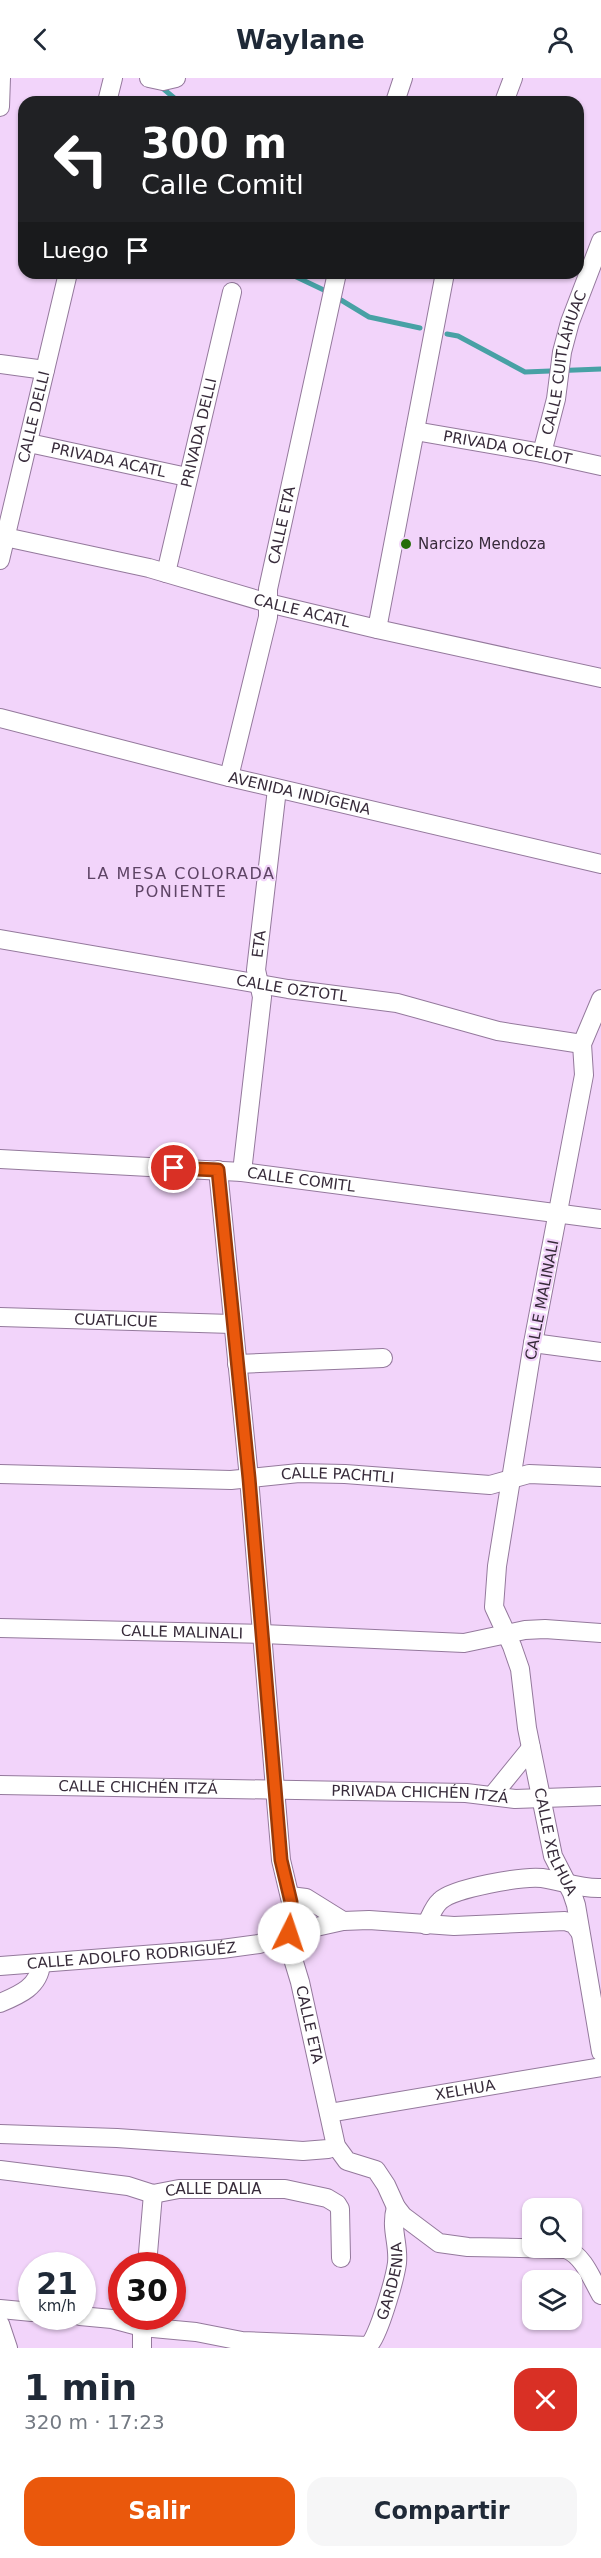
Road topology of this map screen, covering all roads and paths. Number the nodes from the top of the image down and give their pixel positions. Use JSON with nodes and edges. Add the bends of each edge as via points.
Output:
{"nodes":[{"id":1,"x":1,"y":78,"type":"edge"},
{"id":2,"x":112,"y":78,"type":"edge"},
{"id":3,"x":149,"y":78,"type":"edge"},
{"id":4,"x":176,"y":78,"type":"edge"},
{"id":5,"x":403,"y":78,"type":"edge"},
{"id":6,"x":513,"y":78,"type":"edge"},
{"id":7,"x":108,"y":96,"type":"edge"},
{"id":8,"x":397,"y":96,"type":"edge"},
{"id":9,"x":506,"y":96,"type":"edge"},
{"id":10,"x":0,"y":107,"type":"edge"},
{"id":11,"x":601,"y":241,"type":"edge"},
{"id":12,"x":67,"y":279,"type":"edge"},
{"id":13,"x":336,"y":279,"type":"edge"},
{"id":14,"x":444,"y":279,"type":"edge"},
{"id":15,"x":232,"y":292,"type":"dead end"},
{"id":16,"x":0,"y":364,"type":"edge"},
{"id":17,"x":45,"y":370,"type":"junction"},
{"id":18,"x":415,"y":431,"type":"junction"},
{"id":19,"x":29,"y":443,"type":"junction"},
{"id":20,"x":542,"y":453,"type":"junction"},
{"id":21,"x":601,"y":466,"type":"edge"},
{"id":22,"x":188,"y":477,"type":"junction"},
{"id":23,"x":5,"y":537,"type":"junction"},
{"id":24,"x":0,"y":560,"type":"edge"},
{"id":25,"x":166,"y":573,"type":"junction"},
{"id":26,"x":268,"y":603,"type":"junction"},
{"id":27,"x":377,"y":629,"type":"junction"},
{"id":28,"x":601,"y":678,"type":"edge"},
{"id":29,"x":0,"y":718,"type":"edge"},
{"id":30,"x":229,"y":777,"type":"junction"},
{"id":31,"x":277,"y":789,"type":"junction"},
{"id":32,"x":601,"y":864,"type":"edge"},
{"id":33,"x":0,"y":939,"type":"edge"},
{"id":34,"x":259,"y":983,"type":"junction"},
{"id":35,"x":601,"y":999,"type":"edge"},
{"id":36,"x":582,"y":1044,"type":"junction"},
{"id":37,"x":0,"y":1160,"type":"edge"},
{"id":38,"x":218,"y":1170,"type":"junction"},
{"id":39,"x":242,"y":1172,"type":"junction"},
{"id":40,"x":559,"y":1213,"type":"junction"},
{"id":41,"x":601,"y":1219,"type":"edge"},
{"id":42,"x":0,"y":1317,"type":"edge"},
{"id":43,"x":232,"y":1324,"type":"junction"},
{"id":44,"x":533,"y":1343,"type":"junction"},
{"id":45,"x":601,"y":1352,"type":"edge"},
{"id":46,"x":383,"y":1358,"type":"dead end"},
{"id":47,"x":237,"y":1364,"type":"junction"},
{"id":48,"x":0,"y":1474,"type":"edge"},
{"id":49,"x":601,"y":1477,"type":"edge"},
{"id":50,"x":249,"y":1478,"type":"junction"},
{"id":51,"x":512,"y":1479,"type":"junction"},
{"id":52,"x":0,"y":1628,"type":"edge"},
{"id":53,"x":506,"y":1633,"type":"junction"},
{"id":54,"x":601,"y":1633,"type":"edge"},
{"id":55,"x":263,"y":1634,"type":"junction"},
{"id":56,"x":531,"y":1748,"type":"junction"},
{"id":57,"x":0,"y":1785,"type":"edge"},
{"id":58,"x":276,"y":1790,"type":"junction"},
{"id":59,"x":492,"y":1796,"type":"junction"},
{"id":60,"x":601,"y":1796,"type":"edge"},
{"id":61,"x":540,"y":1797,"type":"junction"},
{"id":62,"x":568,"y":1884,"type":"junction"},
{"id":63,"x":601,"y":1888,"type":"edge"},
{"id":64,"x":290,"y":1896,"type":"junction"},
{"id":65,"x":344,"y":1921,"type":"junction"},
{"id":66,"x":426,"y":1925,"type":"junction"},
{"id":67,"x":580,"y":1932,"type":"junction"},
{"id":68,"x":289,"y":1933,"type":"junction"},
{"id":69,"x":41,"y":1964,"type":"junction"},
{"id":70,"x":0,"y":1966,"type":"edge"},
{"id":71,"x":0,"y":2003,"type":"edge"},
{"id":72,"x":601,"y":2052,"type":"edge"},
{"id":73,"x":601,"y":2067,"type":"edge"},
{"id":74,"x":328,"y":2114,"type":"junction"},
{"id":75,"x":0,"y":2134,"type":"edge"},
{"id":76,"x":336,"y":2146,"type":"junction"},
{"id":77,"x":0,"y":2170,"type":"edge"},
{"id":78,"x":153,"y":2194,"type":"junction"},
{"id":79,"x":396,"y":2207,"type":"junction"},
{"id":80,"x":148,"y":2252,"type":"edge"},
{"id":81,"x":341,"y":2258,"type":"dead end"},
{"id":82,"x":601,"y":2295,"type":"edge"},
{"id":83,"x":0,"y":2309,"type":"edge"},
{"id":84,"x":18,"y":2311,"type":"edge"},
{"id":85,"x":0,"y":2324,"type":"edge"},
{"id":86,"x":142,"y":2330,"type":"edge"},
{"id":87,"x":185,"y":2330,"type":"edge"},
{"id":88,"x":8,"y":2348,"type":"edge"},
{"id":89,"x":142,"y":2348,"type":"edge"}],
"edges":[{"from":1,"to":10,"type":"street"},
{"from":2,"to":7,"type":"street"},
{"from":3,"to":4,"type":"street"},
{"from":5,"to":8,"type":"street"},
{"from":6,"to":9,"type":"street"},
{"from":11,"to":20,"type":"street","name":"CALLE CUITLÁHUAC","via":[[570,322]]},
{"from":12,"to":17,"type":"street","name":"CALLE DELLI"},
{"from":13,"to":26,"type":"street","name":"CALLE ETA"},
{"from":14,"to":18,"type":"street"},
{"from":15,"to":22,"type":"street","name":"PRIVADA DELLI"},
{"from":16,"to":17,"type":"street"},
{"from":17,"to":19,"type":"street","name":"CALLE DELLI"},
{"from":18,"to":20,"type":"street","name":"PRIVADA OCELOT"},
{"from":18,"to":27,"type":"street"},
{"from":19,"to":22,"type":"street","name":"PRIVADA ACATL"},
{"from":19,"to":23,"type":"street","name":"CALLE DELLI"},
{"from":20,"to":21,"type":"street","name":"PRIVADA OCELOT"},
{"from":22,"to":25,"type":"street","name":"PRIVADA DELLI"},
{"from":23,"to":24,"type":"street","name":"CALLE DELLI"},
{"from":23,"to":25,"type":"street","name":"CALLE ACATL"},
{"from":25,"to":26,"type":"street","name":"CALLE ACATL"},
{"from":26,"to":27,"type":"street","name":"CALLE ACATL"},
{"from":26,"to":30,"type":"street","name":"CALLE ETA","via":[[268,617]]},
{"from":27,"to":28,"type":"street","name":"CALLE ACATL"},
{"from":29,"to":30,"type":"street","name":"AVENIDA INDÍGENA"},
{"from":30,"to":31,"type":"street","name":"AVENIDA INDÍGENA"},
{"from":31,"to":32,"type":"street","name":"AVENIDA INDÍGENA"},
{"from":31,"to":34,"type":"street","name":"ETA","via":[[256,970]]},
{"from":33,"to":34,"type":"street","name":"CALLE OZTOTL"},
{"from":34,"to":36,"type":"street","name":"CALLE OZTOTL","via":[[397,1003],[498,1031]]},
{"from":34,"to":39,"type":"street","name":"ETA","via":[[262,997]]},
{"from":35,"to":36,"type":"street"},
{"from":36,"to":40,"type":"street","name":"CALLE MALINALI","via":[[584,1075]]},
{"from":37,"to":38,"type":"street","name":"CALLE COMITL"},
{"from":38,"to":39,"type":"street","name":"CALLE COMITL"},
{"from":38,"to":43,"type":"street","name":"CALLE ETA"},
{"from":39,"to":40,"type":"street","name":"CALLE COMITL"},
{"from":40,"to":41,"type":"street","name":"CALLE COMITL"},
{"from":40,"to":44,"type":"street","name":"CALLE MALINALI"},
{"from":42,"to":43,"type":"street","name":"CUATLICUE"},
{"from":43,"to":47,"type":"street","name":"CALLE ETA"},
{"from":44,"to":45,"type":"street"},
{"from":44,"to":51,"type":"street","name":"CALLE MALINALI"},
{"from":46,"to":47,"type":"street"},
{"from":47,"to":50,"type":"street","name":"CALLE ETA"},
{"from":48,"to":50,"type":"street","name":"CALLE PACHTLI"},
{"from":49,"to":51,"type":"street","name":"CALLE PACHTLI","via":[[529,1473]]},
{"from":50,"to":51,"type":"street","name":"CALLE PACHTLI","via":[[345,1474],[490,1485]]},
{"from":50,"to":55,"type":"street","name":"CALLE ETA"},
{"from":51,"to":53,"type":"street","name":"CALLE MALINALI","via":[[493,1603]]},
{"from":52,"to":55,"type":"street","name":"CALLE MALINALI"},
{"from":53,"to":54,"type":"street","name":"CALLE MALINALI","via":[[545,1629]]},
{"from":53,"to":55,"type":"street","name":"CALLE MALINALI","via":[[464,1642]]},
{"from":53,"to":56,"type":"street","name":"CALLE XELHUA","via":[[520,1669]]},
{"from":55,"to":58,"type":"street","name":"CALLE ETA"},
{"from":56,"to":59,"type":"street"},
{"from":56,"to":61,"type":"street","name":"CALLE XELHUA"},
{"from":57,"to":58,"type":"street","name":"CALLE CHICHÉN ITZÁ"},
{"from":58,"to":59,"type":"street","name":"PRIVADA CHICHÉN ITZÁ"},
{"from":58,"to":64,"type":"street","name":"CALLE ETA","via":[[281,1860]]},
{"from":59,"to":61,"type":"street","name":"PRIVADA CHICHÉN ITZÁ"},
{"from":60,"to":61,"type":"street","name":"PRIVADA CHICHÉN ITZÁ"},
{"from":61,"to":62,"type":"street","name":"CALLE XELHUA","via":[[553,1856]]},
{"from":62,"to":63,"type":"street"},
{"from":62,"to":66,"type":"street","via":[[537,1878],[482,1886],[444,1898]]},
{"from":62,"to":67,"type":"street","name":"CALLE XELHUA"},
{"from":64,"to":65,"type":"street","via":[[306,1898]]},
{"from":64,"to":68,"type":"street","name":"CALLE ETA"},
{"from":65,"to":66,"type":"street","name":"CALLE ADOLFO RODRIGUÉZ"},
{"from":65,"to":68,"type":"street","name":"CALLE ADOLFO RODRIGUÉZ"},
{"from":66,"to":67,"type":"street","name":"CALLE ADOLFO RODRIGUÉZ","via":[[565,1921]]},
{"from":67,"to":72,"type":"street","name":"CALLE XELHUA"},
{"from":68,"to":69,"type":"street","name":"CALLE ADOLFO RODRIGUÉZ","via":[[259,1944],[222,1949]]},
{"from":68,"to":74,"type":"street","name":"CALLE ETA"},
{"from":69,"to":70,"type":"street","name":"CALLE ADOLFO RODRIGUÉZ"},
{"from":69,"to":71,"type":"street","via":[[35,1983]]},
{"from":73,"to":74,"type":"street","name":"XELHUA"},
{"from":74,"to":76,"type":"street","name":"CALLE ETA"},
{"from":75,"to":76,"type":"street","via":[[303,2151]]},
{"from":76,"to":79,"type":"street","name":"CALLE ETA","via":[[347,2161],[376,2170]]},
{"from":77,"to":78,"type":"street","name":"CALLE DALIA","via":[[128,2186]]},
{"from":78,"to":80,"type":"street"},
{"from":78,"to":81,"type":"street","name":"CALLE DALIA","via":[[179,2189],[267,2188],[327,2198],[340,2210]]},
{"from":79,"to":82,"type":"street","via":[[429,2238],[450,2246],[571,2251]]},
{"from":79,"to":87,"type":"street","name":"GARDENIA","via":[[392,2222],[397,2263],[375,2340],[368,2346],[242,2341]]},
{"from":83,"to":84,"type":"street"},
{"from":85,"to":88,"type":"street"},
{"from":86,"to":89,"type":"street"}]}
